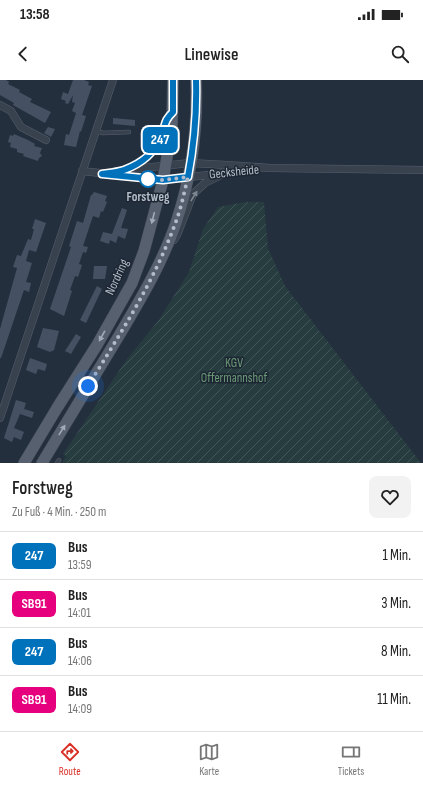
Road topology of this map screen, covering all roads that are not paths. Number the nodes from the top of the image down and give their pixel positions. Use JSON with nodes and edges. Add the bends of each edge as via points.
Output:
{"nodes":[{"id":1,"x":113,"y":80,"type":"edge"},
{"id":2,"x":173,"y":80,"type":"edge"},
{"id":3,"x":196,"y":80,"type":"edge"},
{"id":4,"x":0,"y":105,"type":"edge"},
{"id":5,"x":173,"y":112,"type":"junction"},
{"id":6,"x":96,"y":132,"type":"junction"},
{"id":7,"x":129,"y":132,"type":"dead end"},
{"id":8,"x":46,"y":140,"type":"dead end"},
{"id":9,"x":190,"y":163,"type":"junction"},
{"id":10,"x":165,"y":166,"type":"junction"},
{"id":11,"x":270,"y":168,"type":"junction"},
{"id":12,"x":124,"y":170,"type":"junction"},
{"id":13,"x":423,"y":170,"type":"edge"},
{"id":14,"x":82,"y":171,"type":"junction"},
{"id":15,"x":225,"y":173,"type":"junction"},
{"id":16,"x":102,"y":174,"type":"junction"},
{"id":17,"x":188,"y":177,"type":"junction"},
{"id":18,"x":163,"y":180,"type":"junction"},
{"id":19,"x":163,"y":254,"type":"junction"},
{"id":20,"x":0,"y":418,"type":"edge"},
{"id":21,"x":24,"y":463,"type":"edge"},
{"id":22,"x":42,"y":463,"type":"edge"}],
"edges":[{"from":1,"to":6,"type":"street"},
{"from":2,"to":5,"type":"main road","name":"Nordring"},
{"from":3,"to":9,"type":"main road","via":[[196,109]]},
{"from":4,"to":8,"type":"street","via":[[11,111],[21,127]]},
{"from":5,"to":10,"type":"main road","name":"Nordring"},
{"from":5,"to":12,"type":"street","via":[[166,120],[156,147],[147,158]]},
{"from":6,"to":7,"type":"lane"},
{"from":6,"to":14,"type":"street"},
{"from":9,"to":10,"type":"street","name":"Gecksheide"},
{"from":9,"to":11,"type":"street","name":"Gecksheide"},
{"from":9,"to":17,"type":"main road"},
{"from":10,"to":12,"type":"street","name":"Gecksheide"},
{"from":10,"to":18,"type":"main road","name":"Nordring"},
{"from":11,"to":13,"type":"street","name":"Gecksheide"},
{"from":11,"to":15,"type":"street","name":"Gecksheide"},
{"from":12,"to":16,"type":"street","name":"Gecksheide"},
{"from":14,"to":16,"type":"street","name":"Gecksheide"},
{"from":14,"to":20,"type":"street"},
{"from":15,"to":17,"type":"street","name":"Gecksheide"},
{"from":19,"to":15,"type":"street","one_way":true,"via":[[178,235],[193,194],[205,183]]},
{"from":16,"to":18,"type":"street","name":"Gecksheide"},
{"from":17,"to":18,"type":"street","name":"Gecksheide"},
{"from":17,"to":19,"type":"main road","via":[[176,224]]},
{"from":18,"to":21,"type":"main road","name":"Nordring","one_way":true,"via":[[144,251],[132,283]]},
{"from":22,"to":19,"type":"main road","one_way":true,"via":[[129,318]]}]}
